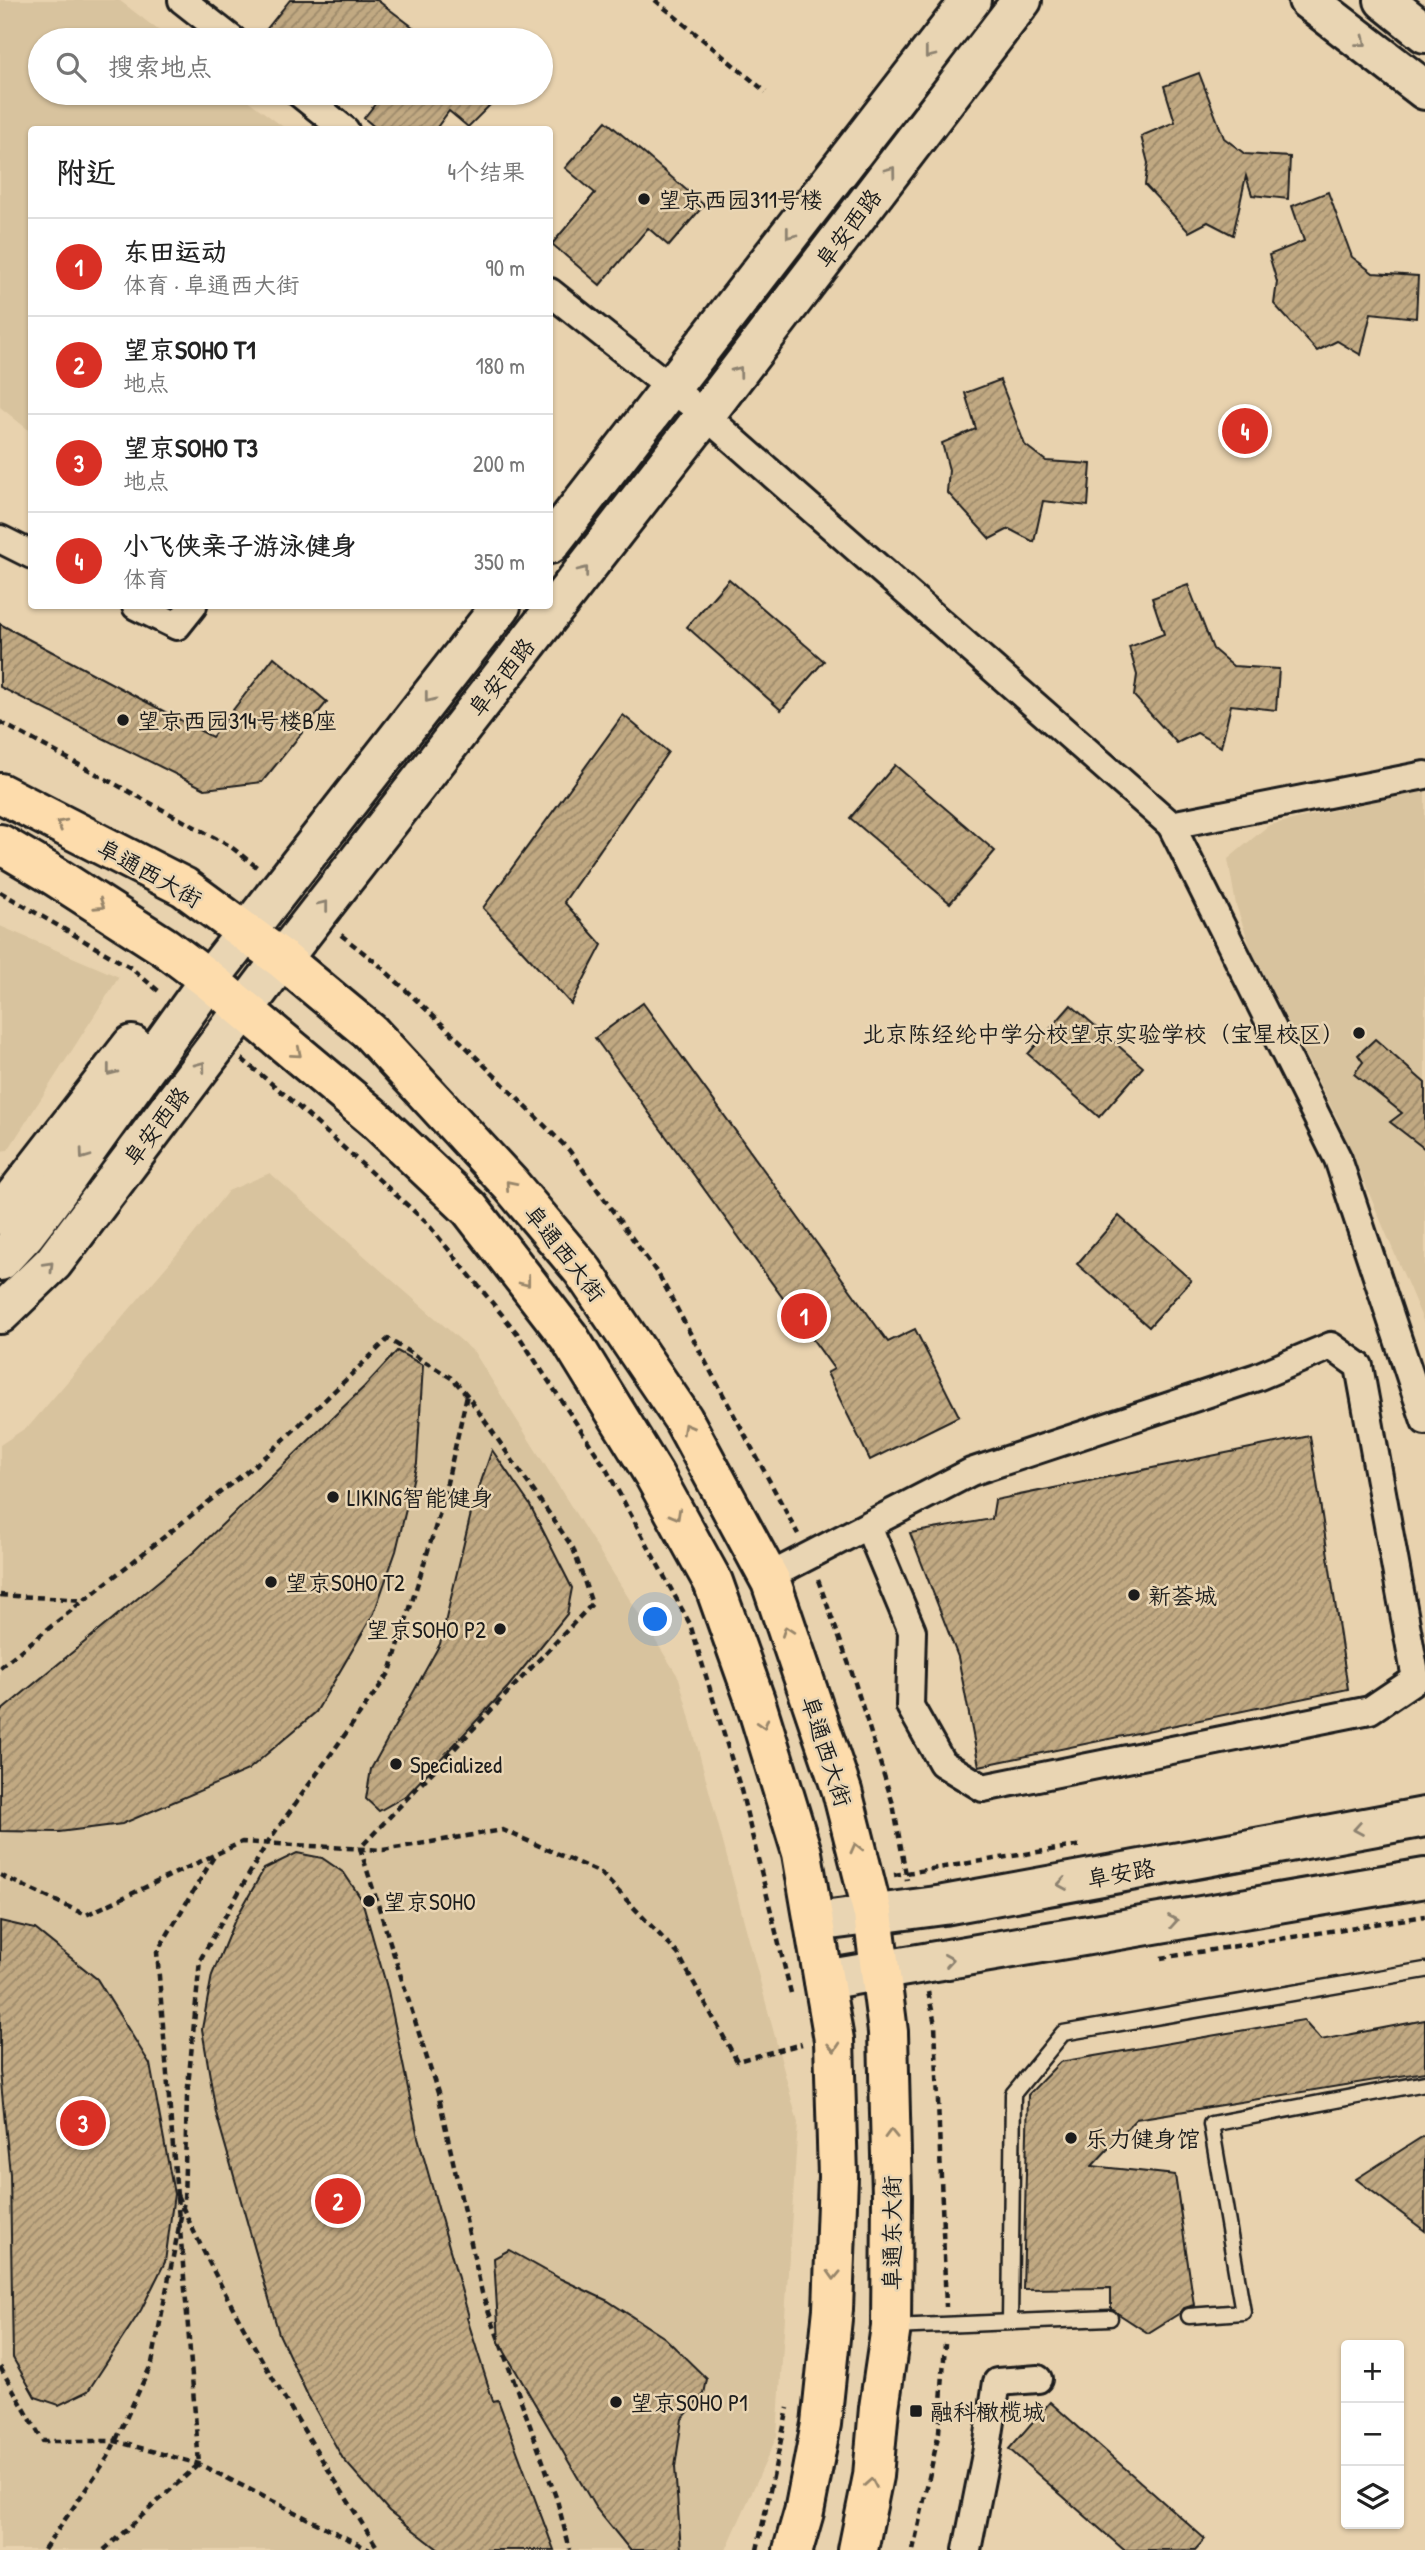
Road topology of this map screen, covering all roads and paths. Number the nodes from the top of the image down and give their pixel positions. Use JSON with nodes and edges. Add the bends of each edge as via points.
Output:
{"nodes":[{"id":1,"x":182,"y":0,"type":"edge"},
{"id":2,"x":655,"y":0,"type":"edge"},
{"id":3,"x":971,"y":0,"type":"edge"},
{"id":4,"x":1022,"y":0,"type":"edge"},
{"id":5,"x":1308,"y":0,"type":"edge"},
{"id":6,"x":1384,"y":0,"type":"edge"},
{"id":7,"x":218,"y":28,"type":"edge"},
{"id":8,"x":1425,"y":33,"type":"edge"},
{"id":9,"x":1425,"y":90,"type":"edge"},
{"id":10,"x":766,"y":92,"type":"dead end"},
{"id":11,"x":314,"y":105,"type":"edge"},
{"id":12,"x":340,"y":126,"type":"edge"},
{"id":13,"x":553,"y":294,"type":"edge"},
{"id":14,"x":662,"y":382,"type":"junction"},
{"id":15,"x":705,"y":415,"type":"junction"},
{"id":16,"x":553,"y":509,"type":"edge"},
{"id":17,"x":0,"y":540,"type":"edge"},
{"id":18,"x":553,"y":540,"type":"edge"},
{"id":19,"x":28,"y":553,"type":"edge"},
{"id":20,"x":142,"y":609,"type":"edge"},
{"id":21,"x":191,"y":609,"type":"edge"},
{"id":22,"x":470,"y":609,"type":"edge"},
{"id":23,"x":498,"y":609,"type":"edge"},
{"id":24,"x":1425,"y":775,"type":"edge"},
{"id":25,"x":0,"y":793,"type":"edge"},
{"id":26,"x":1171,"y":825,"type":"junction"},
{"id":27,"x":0,"y":844,"type":"edge"},
{"id":28,"x":0,"y":892,"type":"edge"},
{"id":29,"x":235,"y":925,"type":"junction"},
{"id":30,"x":282,"y":959,"type":"junction"},
{"id":31,"x":199,"y":972,"type":"junction"},
{"id":32,"x":167,"y":997,"type":"junction"},
{"id":33,"x":245,"y":1009,"type":"junction"},
{"id":34,"x":220,"y":1041,"type":"junction"},
{"id":35,"x":0,"y":1215,"type":"edge"},
{"id":36,"x":0,"y":1261,"type":"edge"},
{"id":37,"x":0,"y":1314,"type":"edge"},
{"id":38,"x":467,"y":1395,"type":"junction"},
{"id":39,"x":1425,"y":1421,"type":"edge"},
{"id":40,"x":868,"y":1526,"type":"junction"},
{"id":41,"x":768,"y":1577,"type":"junction"},
{"id":42,"x":0,"y":1595,"type":"edge"},
{"id":43,"x":84,"y":1601,"type":"junction"},
{"id":44,"x":0,"y":1667,"type":"edge"},
{"id":45,"x":1425,"y":1817,"type":"edge"},
{"id":46,"x":267,"y":1843,"type":"junction"},
{"id":47,"x":360,"y":1848,"type":"junction"},
{"id":48,"x":215,"y":1854,"type":"junction"},
{"id":49,"x":0,"y":1875,"type":"edge"},
{"id":50,"x":1425,"y":1878,"type":"edge"},
{"id":51,"x":994,"y":1896,"type":"junction"},
{"id":52,"x":873,"y":1914,"type":"junction"},
{"id":53,"x":815,"y":1922,"type":"junction"},
{"id":54,"x":995,"y":1952,"type":"junction"},
{"id":55,"x":923,"y":1964,"type":"junction"},
{"id":56,"x":881,"y":1970,"type":"junction"},
{"id":57,"x":1425,"y":1970,"type":"edge"},
{"id":58,"x":808,"y":1989,"type":"junction"},
{"id":59,"x":800,"y":2033,"type":"dead end"},
{"id":60,"x":802,"y":2044,"type":"junction"},
{"id":61,"x":803,"y":2057,"type":"dead end"},
{"id":62,"x":1425,"y":2084,"type":"edge"},
{"id":63,"x":177,"y":2196,"type":"junction"},
{"id":64,"x":182,"y":2207,"type":"junction"},
{"id":65,"x":1189,"y":2316,"type":"dead end"},
{"id":66,"x":1110,"y":2318,"type":"dead end"},
{"id":67,"x":1010,"y":2321,"type":"junction"},
{"id":68,"x":947,"y":2323,"type":"junction"},
{"id":69,"x":891,"y":2327,"type":"junction"},
{"id":70,"x":0,"y":2367,"type":"edge"},
{"id":71,"x":1038,"y":2379,"type":"dead end"},
{"id":72,"x":789,"y":2406,"type":"dead end"},
{"id":73,"x":115,"y":2441,"type":"junction"},
{"id":74,"x":199,"y":2464,"type":"junction"},
{"id":75,"x":44,"y":2550,"type":"edge"},
{"id":76,"x":104,"y":2550,"type":"edge"},
{"id":77,"x":370,"y":2550,"type":"edge"},
{"id":78,"x":379,"y":2550,"type":"edge"},
{"id":79,"x":570,"y":2550,"type":"edge"},
{"id":80,"x":757,"y":2550,"type":"edge"},
{"id":81,"x":793,"y":2550,"type":"edge"},
{"id":82,"x":858,"y":2550,"type":"edge"},
{"id":83,"x":913,"y":2550,"type":"edge"},
{"id":84,"x":967,"y":2550,"type":"edge"}],
"edges":[{"from":1,"to":7,"type":"street"},
{"from":2,"to":10,"type":"path"},
{"from":3,"to":14,"type":"main road","name":"阜安西路","one_way":true},
{"from":15,"to":4,"type":"main road","name":"阜安西路","one_way":true},
{"from":5,"to":9,"type":"main road","one_way":true},
{"from":6,"to":8,"type":"main road"},
{"from":11,"to":12,"type":"street"},
{"from":13,"to":14,"type":"street"},
{"from":14,"to":15,"type":"street"},
{"from":14,"to":16,"type":"main road"},
{"from":14,"to":18,"type":"main road","name":"阜安西路"},
{"from":15,"to":26,"type":"street"},
{"from":30,"to":15,"type":"main road","name":"阜安西路","one_way":true},
{"from":17,"to":19,"type":"street"},
{"from":20,"to":21,"type":"street","via":[[177,626]]},
{"from":22,"to":29,"type":"main road"},
{"from":23,"to":29,"type":"main road","name":"阜安西路","one_way":true},
{"from":24,"to":26,"type":"street"},
{"from":29,"to":25,"type":"main road","name":"阜通西大街","one_way":true,"via":[[184,887]]},
{"from":26,"to":39,"type":"street","via":[[1338,1160]]},
{"from":27,"to":31,"type":"main road","one_way":true},
{"from":28,"to":32,"type":"path","via":[[131,968]]},
{"from":29,"to":30,"type":"main road","name":"阜通西大街"},
{"from":29,"to":31,"type":"main road","name":"阜安西路"},
{"from":30,"to":33,"type":"main road","name":"阜安西路"},
{"from":41,"to":30,"type":"main road","name":"阜通西大街","one_way":true,"via":[[682,1419],[583,1271],[370,1032]]},
{"from":31,"to":32,"type":"main road"},
{"from":31,"to":33,"type":"main road"},
{"from":31,"to":36,"type":"main road","name":"阜安西路","one_way":true,"via":[[49,1203]]},
{"from":32,"to":35,"type":"main road","one_way":true},
{"from":33,"to":34,"type":"main road","name":"阜安西路"},
{"from":33,"to":53,"type":"main road","one_way":true,"via":[[374,1118],[470,1209],[569,1337],[713,1582],[798,1838]]},
{"from":37,"to":34,"type":"main road","name":"阜安西路","one_way":true,"via":[[53,1263]]},
{"from":34,"to":58,"type":"path","via":[[426,1222],[517,1333],[606,1467],[690,1624],[744,1802],[779,1940]]},
{"from":38,"to":43,"type":"path","via":[[453,1379],[388,1339],[270,1453]]},
{"from":38,"to":46,"type":"path","via":[[440,1509],[390,1672]]},
{"from":38,"to":47,"type":"path","via":[[573,1548],[592,1604]]},
{"from":40,"to":40,"type":"street","via":[[971,1472],[1257,1377],[1331,1346],[1359,1366],[1416,1679],[1370,1710],[984,1788],[942,1763],[910,1706],[912,1631]]},
{"from":40,"to":41,"type":"street"},
{"from":52,"to":41,"type":"main road","name":"阜通西大街","one_way":true,"via":[[842,1791]]},
{"from":42,"to":43,"type":"path"},
{"from":43,"to":44,"type":"path"},
{"from":45,"to":51,"type":"main road","name":"阜安路","one_way":true},
{"from":46,"to":47,"type":"path"},
{"from":46,"to":48,"type":"path","via":[[242,1842]]},
{"from":46,"to":64,"type":"path","via":[[200,1960]]},
{"from":47,"to":60,"type":"path","via":[[383,1850],[503,1830],[601,1873],[678,1954],[737,2061]]},
{"from":47,"to":79,"type":"path","via":[[438,2093],[482,2293],[557,2500]]},
{"from":48,"to":49,"type":"path","via":[[86,1915]]},
{"from":48,"to":63,"type":"path","via":[[157,1952]]},
{"from":54,"to":50,"type":"main road","one_way":true},
{"from":51,"to":52,"type":"main road","name":"阜安路"},
{"from":51,"to":54,"type":"main road","via":[[978,1922],[982,1937]]},
{"from":52,"to":53,"type":"main road","name":"阜安路"},
{"from":52,"to":56,"type":"main road","name":"阜通东大街"},
{"from":53,"to":58,"type":"main road"},
{"from":55,"to":54,"type":"main road","one_way":true},
{"from":55,"to":56,"type":"main road"},
{"from":55,"to":68,"type":"path","via":[[934,2024]]},
{"from":56,"to":58,"type":"main road"},
{"from":69,"to":56,"type":"main road","name":"阜通东大街","one_way":true,"via":[[889,2050]]},
{"from":57,"to":67,"type":"lane","via":[[1063,2033],[1013,2094]]},
{"from":58,"to":81,"type":"main road","one_way":true,"via":[[834,2040],[838,2177],[833,2309],[821,2424]]},
{"from":59,"to":60,"type":"path"},
{"from":60,"to":61,"type":"path"},
{"from":62,"to":65,"type":"lane","via":[[1211,2124],[1243,2312]]},
{"from":63,"to":64,"type":"path"},
{"from":63,"to":74,"type":"path","bridge":true},
{"from":64,"to":73,"type":"path","via":[[152,2363]]},
{"from":64,"to":78,"type":"path","via":[[229,2302]]},
{"from":66,"to":67,"type":"lane"},
{"from":67,"to":68,"type":"lane"},
{"from":68,"to":69,"type":"lane"},
{"from":68,"to":83,"type":"path","via":[[939,2432]]},
{"from":82,"to":69,"type":"main road","name":"阜通东大街","one_way":true,"via":[[873,2476]]},
{"from":70,"to":73,"type":"path","via":[[43,2441]]},
{"from":71,"to":84,"type":"street","via":[[997,2382]]},
{"from":72,"to":80,"type":"path"},
{"from":73,"to":74,"type":"path"},
{"from":73,"to":75,"type":"path"},
{"from":74,"to":76,"type":"path"},
{"from":74,"to":77,"type":"path"}]}
